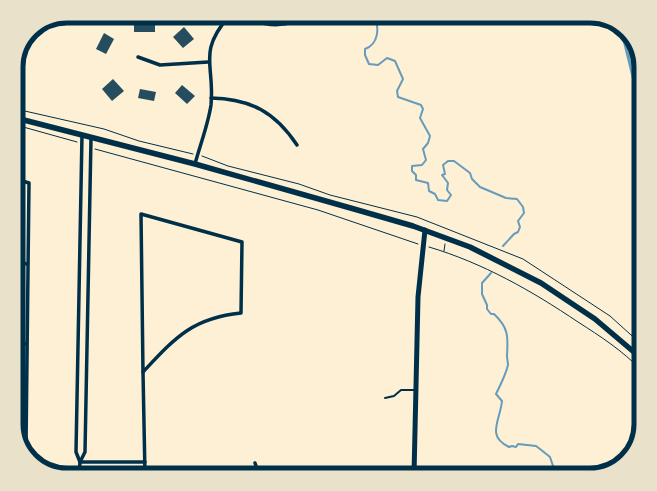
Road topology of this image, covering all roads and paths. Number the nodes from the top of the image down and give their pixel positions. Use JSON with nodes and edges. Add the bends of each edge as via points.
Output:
{"nodes":[{"id":1,"x":224,"y":23,"type":"edge"},
{"id":2,"x":264,"y":23,"type":"edge"},
{"id":3,"x":290,"y":23,"type":"edge"},
{"id":4,"x":138,"y":57,"type":"dead end"},
{"id":5,"x":208,"y":62,"type":"junction"},
{"id":6,"x":211,"y":98,"type":"junction"},
{"id":7,"x":23,"y":120,"type":"edge"},
{"id":8,"x":23,"y":127,"type":"edge"},
{"id":9,"x":82,"y":135,"type":"junction"},
{"id":10,"x":91,"y":138,"type":"junction"},
{"id":11,"x":81,"y":144,"type":"junction"},
{"id":12,"x":296,"y":145,"type":"dead end"},
{"id":13,"x":91,"y":147,"type":"junction"},
{"id":14,"x":195,"y":164,"type":"junction"},
{"id":15,"x":23,"y":181,"type":"edge"},
{"id":16,"x":425,"y":230,"type":"junction"},
{"id":17,"x":407,"y":239,"type":"dead end"},
{"id":18,"x":443,"y":251,"type":"dead end"},
{"id":19,"x":23,"y":263,"type":"edge"},
{"id":20,"x":27,"y":264,"type":"junction"},
{"id":21,"x":23,"y":343,"type":"edge"},
{"id":22,"x":26,"y":344,"type":"junction"},
{"id":23,"x":634,"y":352,"type":"edge"},
{"id":24,"x":634,"y":364,"type":"edge"},
{"id":25,"x":143,"y":372,"type":"junction"},
{"id":26,"x":416,"y":390,"type":"junction"},
{"id":27,"x":385,"y":398,"type":"dead end"},
{"id":28,"x":23,"y":425,"type":"edge"},
{"id":29,"x":26,"y":426,"type":"junction"},
{"id":30,"x":26,"y":438,"type":"edge"},
{"id":31,"x":80,"y":462,"type":"junction"},
{"id":32,"x":145,"y":462,"type":"junction"},
{"id":33,"x":255,"y":463,"type":"dead end"},
{"id":34,"x":80,"y":468,"type":"edge"},
{"id":35,"x":145,"y":468,"type":"edge"},
{"id":36,"x":257,"y":468,"type":"edge"},
{"id":37,"x":414,"y":468,"type":"edge"}],
"edges":[{"from":1,"to":5,"type":"street","via":[[212,40]]},
{"from":2,"to":3,"type":"street"},
{"from":4,"to":5,"type":"street","via":[[160,65]]},
{"from":5,"to":6,"type":"street"},
{"from":6,"to":12,"type":"street","via":[[233,99],[260,109],[279,122]]},
{"from":6,"to":14,"type":"street"},
{"from":7,"to":9,"type":"main road"},
{"from":8,"to":11,"type":"path"},
{"from":9,"to":10,"type":"main road"},
{"from":9,"to":11,"type":"street"},
{"from":10,"to":13,"type":"street"},
{"from":10,"to":14,"type":"main road"},
{"from":11,"to":31,"type":"street","via":[[76,452]]},
{"from":13,"to":17,"type":"path","via":[[318,210]]},
{"from":13,"to":31,"type":"street","via":[[85,452]]},
{"from":14,"to":16,"type":"main road"},
{"from":15,"to":20,"type":"street","via":[[29,183]]},
{"from":16,"to":23,"type":"main road","via":[[470,247],[541,282],[595,319]]},
{"from":16,"to":26,"type":"main road","via":[[418,297]]},
{"from":18,"to":24,"type":"path","via":[[502,275],[560,309],[599,335]]},
{"from":19,"to":20,"type":"street"},
{"from":20,"to":22,"type":"street"},
{"from":21,"to":22,"type":"street"},
{"from":22,"to":29,"type":"street"},
{"from":25,"to":25,"type":"street","via":[[170,344],[189,329],[217,316],[241,313],[242,242],[141,214]]},
{"from":25,"to":32,"type":"street"},
{"from":26,"to":27,"type":"lane","via":[[401,390],[394,396]]},
{"from":26,"to":37,"type":"main road"},
{"from":28,"to":29,"type":"street"},
{"from":29,"to":30,"type":"street"},
{"from":31,"to":32,"type":"street"},
{"from":31,"to":34,"type":"street"},
{"from":32,"to":35,"type":"street"},
{"from":33,"to":36,"type":"street"}]}
